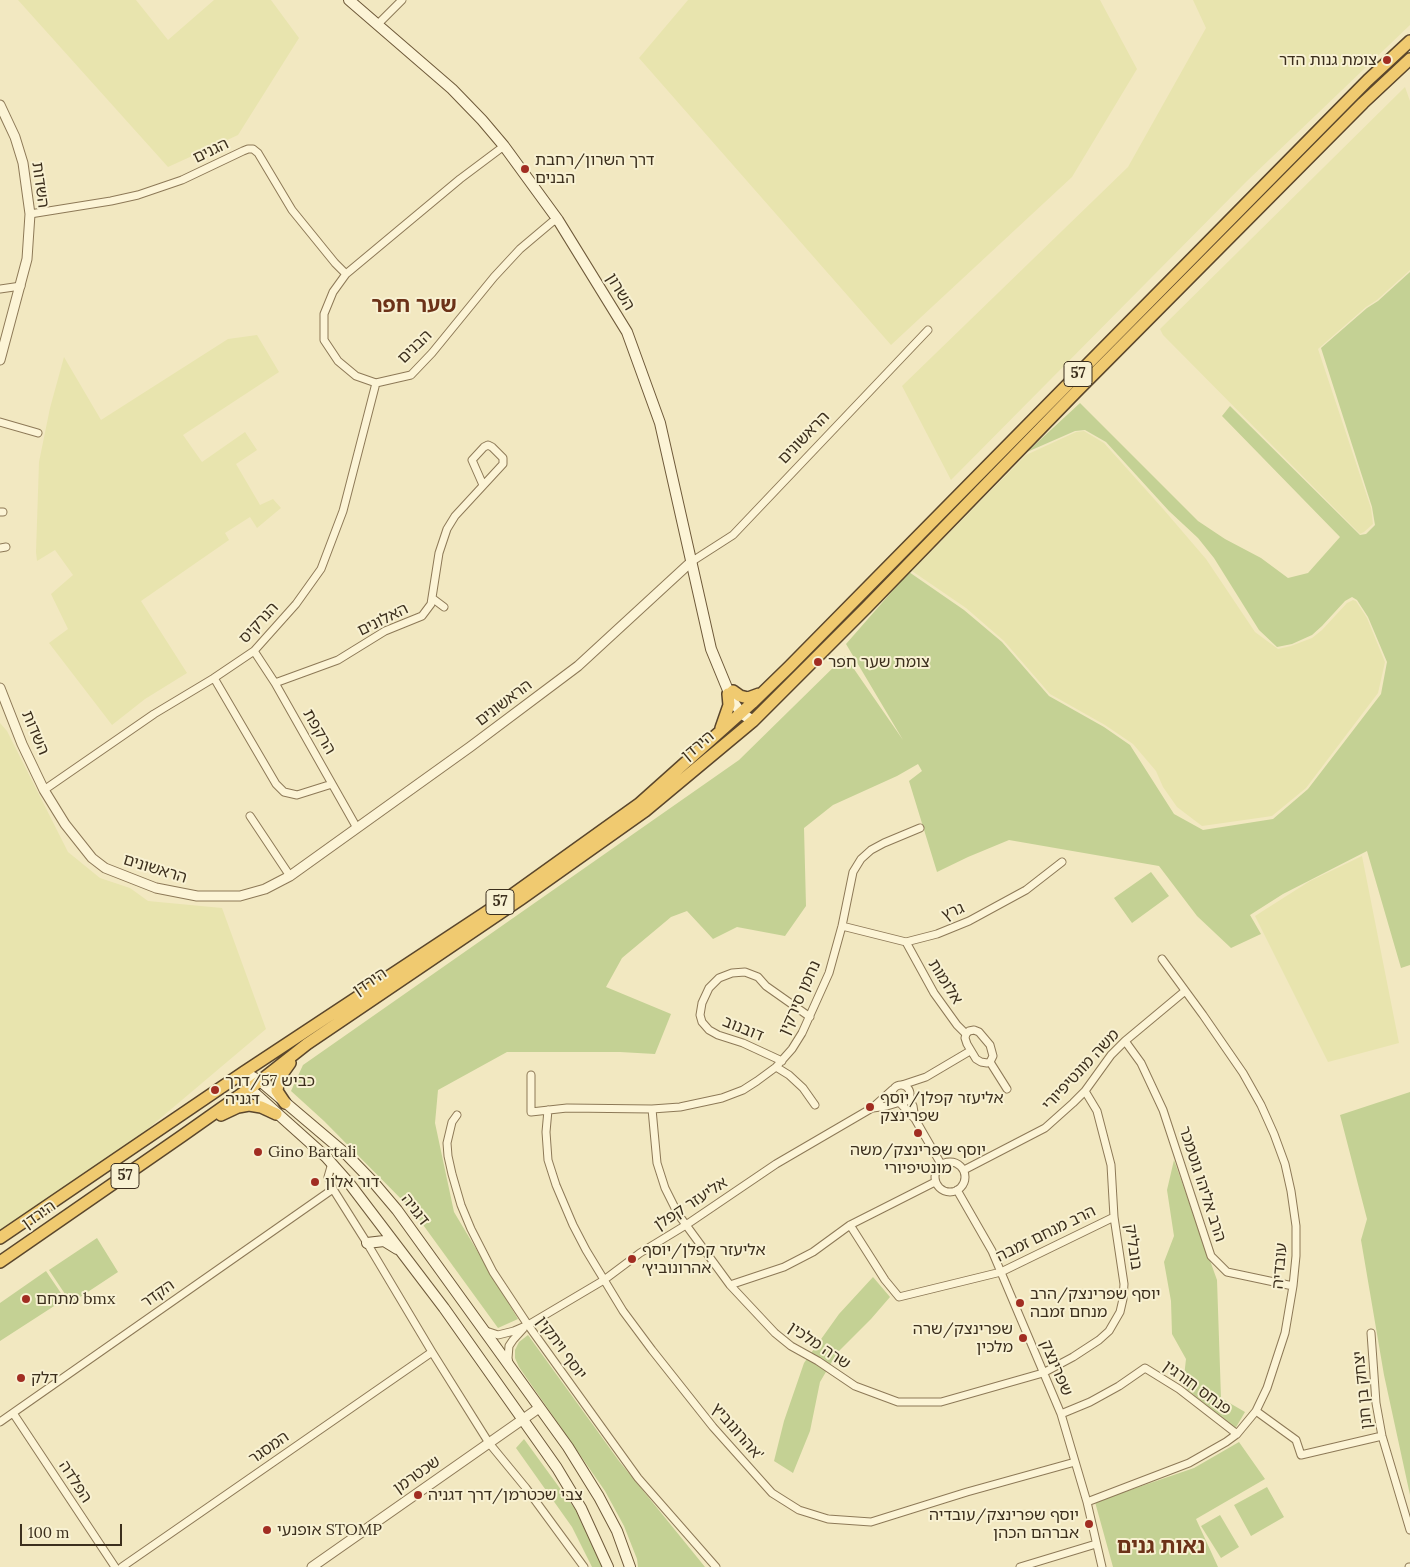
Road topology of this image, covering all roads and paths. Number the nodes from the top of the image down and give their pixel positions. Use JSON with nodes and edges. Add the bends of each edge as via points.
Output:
{"nodes":[{"id":1,"x":349,"y":0,"type":"edge"},
{"id":2,"x":402,"y":0,"type":"edge"},
{"id":3,"x":378,"y":24,"type":"junction"},
{"id":4,"x":1410,"y":41,"type":"edge"},
{"id":5,"x":1407,"y":62,"type":"edge"},
{"id":6,"x":0,"y":105,"type":"edge"},
{"id":7,"x":504,"y":146,"type":"junction"},
{"id":8,"x":30,"y":214,"type":"junction"},
{"id":9,"x":558,"y":220,"type":"junction"},
{"id":10,"x":346,"y":274,"type":"junction"},
{"id":11,"x":21,"y":286,"type":"junction"},
{"id":12,"x":0,"y":289,"type":"edge"},
{"id":13,"x":928,"y":330,"type":"dead end"},
{"id":14,"x":0,"y":360,"type":"edge"},
{"id":15,"x":376,"y":383,"type":"junction"},
{"id":16,"x":0,"y":422,"type":"edge"},
{"id":17,"x":38,"y":433,"type":"dead end"},
{"id":18,"x":483,"y":485,"type":"junction"},
{"id":19,"x":691,"y":562,"type":"junction"},
{"id":20,"x":432,"y":598,"type":"junction"},
{"id":21,"x":444,"y":607,"type":"dead end"},
{"id":22,"x":254,"y":651,"type":"junction"},
{"id":23,"x":214,"y":678,"type":"junction"},
{"id":24,"x":275,"y":683,"type":"junction"},
{"id":25,"x":0,"y":688,"type":"edge"},
{"id":26,"x":764,"y":690,"type":"junction"},
{"id":27,"x":731,"y":693,"type":"junction"},
{"id":28,"x":744,"y":710,"type":"junction"},
{"id":29,"x":753,"y":721,"type":"junction"},
{"id":30,"x":718,"y":733,"type":"junction"},
{"id":31,"x":332,"y":784,"type":"junction"},
{"id":32,"x":44,"y":790,"type":"junction"},
{"id":33,"x":250,"y":816,"type":"dead end"},
{"id":34,"x":357,"y":828,"type":"junction"},
{"id":35,"x":920,"y":828,"type":"dead end"},
{"id":36,"x":1062,"y":862,"type":"dead end"},
{"id":37,"x":290,"y":876,"type":"junction"},
{"id":38,"x":842,"y":926,"type":"junction"},
{"id":39,"x":906,"y":942,"type":"junction"},
{"id":40,"x":1162,"y":959,"type":"dead end"},
{"id":41,"x":1185,"y":991,"type":"junction"},
{"id":42,"x":810,"y":1017,"type":"junction"},
{"id":43,"x":966,"y":1034,"type":"junction"},
{"id":44,"x":1125,"y":1041,"type":"junction"},
{"id":45,"x":298,"y":1051,"type":"junction"},
{"id":46,"x":970,"y":1051,"type":"junction"},
{"id":47,"x":782,"y":1061,"type":"junction"},
{"id":48,"x":990,"y":1062,"type":"junction"},
{"id":49,"x":776,"y":1067,"type":"junction"},
{"id":50,"x":244,"y":1072,"type":"junction"},
{"id":51,"x":532,"y":1075,"type":"dead end"},
{"id":52,"x":926,"y":1077,"type":"junction"},
{"id":53,"x":260,"y":1081,"type":"junction"},
{"id":54,"x":902,"y":1085,"type":"junction"},
{"id":55,"x":249,"y":1088,"type":"junction"},
{"id":56,"x":1007,"y":1088,"type":"dead end"},
{"id":57,"x":892,"y":1090,"type":"junction"},
{"id":58,"x":1085,"y":1091,"type":"junction"},
{"id":59,"x":909,"y":1095,"type":"junction"},
{"id":60,"x":285,"y":1103,"type":"junction"},
{"id":61,"x":898,"y":1103,"type":"junction"},
{"id":62,"x":815,"y":1105,"type":"dead end"},
{"id":63,"x":872,"y":1108,"type":"junction"},
{"id":64,"x":652,"y":1109,"type":"junction"},
{"id":65,"x":548,"y":1110,"type":"junction"},
{"id":66,"x":276,"y":1114,"type":"junction"},
{"id":67,"x":457,"y":1115,"type":"dead end"},
{"id":68,"x":915,"y":1119,"type":"junction"},
{"id":69,"x":182,"y":1136,"type":"junction"},
{"id":70,"x":332,"y":1163,"type":"junction"},
{"id":71,"x":941,"y":1164,"type":"junction"},
{"id":72,"x":964,"y":1170,"type":"junction"},
{"id":73,"x":935,"y":1182,"type":"junction"},
{"id":74,"x":333,"y":1189,"type":"junction"},
{"id":75,"x":957,"y":1190,"type":"junction"},
{"id":76,"x":1114,"y":1217,"type":"junction"},
{"id":77,"x":686,"y":1225,"type":"junction"},
{"id":78,"x":850,"y":1225,"type":"junction"},
{"id":79,"x":0,"y":1238,"type":"edge"},
{"id":80,"x":368,"y":1243,"type":"junction"},
{"id":81,"x":405,"y":1256,"type":"junction"},
{"id":82,"x":0,"y":1262,"type":"edge"},
{"id":83,"x":1002,"y":1272,"type":"junction"},
{"id":84,"x":604,"y":1280,"type":"junction"},
{"id":85,"x":730,"y":1285,"type":"junction"},
{"id":86,"x":1293,"y":1286,"type":"junction"},
{"id":87,"x":528,"y":1325,"type":"junction"},
{"id":88,"x":481,"y":1328,"type":"junction"},
{"id":89,"x":1371,"y":1333,"type":"dead end"},
{"id":90,"x":432,"y":1352,"type":"junction"},
{"id":91,"x":510,"y":1368,"type":"junction"},
{"id":92,"x":1043,"y":1372,"type":"junction"},
{"id":93,"x":539,"y":1408,"type":"junction"},
{"id":94,"x":1256,"y":1411,"type":"junction"},
{"id":95,"x":13,"y":1413,"type":"junction"},
{"id":96,"x":1061,"y":1414,"type":"junction"},
{"id":97,"x":523,"y":1420,"type":"junction"},
{"id":98,"x":0,"y":1422,"type":"edge"},
{"id":99,"x":1237,"y":1434,"type":"junction"},
{"id":100,"x":1382,"y":1436,"type":"junction"},
{"id":101,"x":490,"y":1443,"type":"junction"},
{"id":102,"x":1075,"y":1462,"type":"junction"},
{"id":103,"x":1087,"y":1502,"type":"junction"},
{"id":104,"x":1410,"y":1530,"type":"edge"},
{"id":105,"x":1096,"y":1544,"type":"junction"},
{"id":106,"x":115,"y":1567,"type":"edge"},
{"id":107,"x":122,"y":1567,"type":"edge"},
{"id":108,"x":312,"y":1567,"type":"edge"},
{"id":109,"x":584,"y":1567,"type":"edge"},
{"id":110,"x":608,"y":1567,"type":"edge"},
{"id":111,"x":630,"y":1567,"type":"edge"},
{"id":112,"x":716,"y":1567,"type":"edge"},
{"id":113,"x":1020,"y":1567,"type":"edge"},
{"id":114,"x":1102,"y":1567,"type":"edge"}],
"edges":[{"from":1,"to":3,"type":"main road","name":"השרון"},
{"from":2,"to":3,"type":"street"},
{"from":3,"to":7,"type":"main road","name":"השרון","via":[[452,89]]},
{"from":4,"to":26,"type":"highway","number":"57"},
{"from":5,"to":29,"type":"highway","number":"57","via":[[1363,102]]},
{"from":6,"to":8,"type":"street","name":"השדות","via":[[23,163]]},
{"from":7,"to":9,"type":"main road","name":"השרון"},
{"from":7,"to":10,"type":"street"},
{"from":8,"to":10,"type":"street","name":"הגנים","via":[[138,195],[189,177],[248,148],[258,153],[292,210]]},
{"from":8,"to":11,"type":"street","name":"השדות","via":[[28,259]]},
{"from":9,"to":15,"type":"street","name":"הבנים","via":[[520,249],[494,276],[411,375]]},
{"from":9,"to":19,"type":"main road","name":"השרון","via":[[626,332],[660,423]]},
{"from":10,"to":15,"type":"street","via":[[333,292],[324,314],[324,340],[338,361],[356,376]]},
{"from":11,"to":12,"type":"street"},
{"from":11,"to":14,"type":"street","name":"השדות"},
{"from":13,"to":19,"type":"street","name":"הראשונים","via":[[733,535]]},
{"from":15,"to":22,"type":"street","name":"הנרקיס","via":[[343,511],[321,569],[296,604]]},
{"from":16,"to":17,"type":"street"},
{"from":18,"to":18,"type":"street","name":"האלונים","via":[[472,460],[488,446],[504,461]]},
{"from":18,"to":20,"type":"street","name":"האלונים","via":[[447,529],[439,553]]},
{"from":19,"to":27,"type":"main road","name":"השרון","via":[[711,649],[722,680]]},
{"from":19,"to":34,"type":"street","name":"הראשונים","via":[[578,666]]},
{"from":20,"to":21,"type":"street"},
{"from":20,"to":24,"type":"street","name":"האלונים","via":[[427,610],[416,620],[385,631],[338,660]]},
{"from":22,"to":23,"type":"street","name":"הנרקיס"},
{"from":22,"to":24,"type":"street","name":"הרקפת"},
{"from":23,"to":31,"type":"street","via":[[272,778],[284,792],[297,795]]},
{"from":23,"to":32,"type":"street","name":"הנרקיס","via":[[154,714]]},
{"from":24,"to":31,"type":"street","name":"הרקפת"},
{"from":25,"to":32,"type":"street","name":"השדות"},
{"from":26,"to":27,"type":"highway","via":[[748,698]]},
{"from":26,"to":28,"type":"highway","number":"57"},
{"from":27,"to":28,"type":"main road","name":"השרון"},
{"from":27,"to":30,"type":"highway"},
{"from":28,"to":29,"type":"main road","name":"השרון"},
{"from":28,"to":30,"type":"highway","name":"הירדן","number":"57"},
{"from":29,"to":45,"type":"highway","name":"הירדן","number":"57","via":[[645,811]]},
{"from":30,"to":50,"type":"highway","name":"הירדן","number":"57","via":[[631,810],[512,895]]},
{"from":31,"to":34,"type":"street","name":"הרקפת"},
{"from":32,"to":37,"type":"street","name":"הראשונים","via":[[92,858],[105,868],[156,888],[197,896],[240,896],[265,889]]},
{"from":33,"to":37,"type":"street"},
{"from":34,"to":37,"type":"street","name":"הראשונים"},
{"from":35,"to":38,"type":"street","name":"נחמן סירקין","via":[[884,843],[861,859],[853,872]]},
{"from":36,"to":39,"type":"street","name":"גרץ","via":[[1026,890],[969,921]]},
{"from":38,"to":39,"type":"street","name":"גרץ"},
{"from":38,"to":42,"type":"street","name":"נחמן סירקין","via":[[829,972]]},
{"from":39,"to":43,"type":"street","name":"אלומות","via":[[934,994]]},
{"from":40,"to":41,"type":"street","name":"עובדיה"},
{"from":41,"to":44,"type":"street","name":"משה מונטיפיורי"},
{"from":41,"to":86,"type":"street","name":"עובדיה","via":[[1243,1073],[1261,1105],[1282,1156],[1296,1226]]},
{"from":42,"to":47,"type":"street","name":"נחמן סירקין"},
{"from":42,"to":47,"type":"street","name":"דובנוב","via":[[758,977],[746,972],[732,972],[709,988],[700,1015],[709,1030]]},
{"from":43,"to":46,"type":"street"},
{"from":43,"to":48,"type":"street","via":[[974,1030],[984,1036],[993,1050]]},
{"from":44,"to":58,"type":"street","name":"משה מונטיפיורי","via":[[1110,1055]]},
{"from":44,"to":86,"type":"street","name":"הרב אליהו גוטמכר","via":[[1141,1063],[1163,1110],[1211,1256],[1227,1272]]},
{"from":45,"to":53,"type":"highway","name":"הירדן","number":"57"},
{"from":45,"to":60,"type":"highway","via":[[278,1083],[277,1091]]},
{"from":46,"to":48,"type":"street","via":[[981,1062]]},
{"from":46,"to":52,"type":"street"},
{"from":47,"to":49,"type":"street","name":"נחמן סירקין"},
{"from":48,"to":56,"type":"street"},
{"from":49,"to":62,"type":"street","via":[[803,1088]]},
{"from":49,"to":64,"type":"street","name":"נחמן סירקין","via":[[743,1090],[722,1098]]},
{"from":50,"to":53,"type":"main road","name":"דגניה"},
{"from":50,"to":55,"type":"main road"},
{"from":50,"to":79,"type":"highway","name":"הירדן","number":"57"},
{"from":51,"to":65,"type":"street","name":"נחמן סירקין","via":[[530,1112]]},
{"from":52,"to":54,"type":"street"},
{"from":52,"to":59,"type":"street"},
{"from":53,"to":55,"type":"highway","name":"הירדן","number":"57"},
{"from":53,"to":60,"type":"main road","name":"דגניה"},
{"from":54,"to":57,"type":"street"},
{"from":54,"to":59,"type":"street","via":[[908,1088]]},
{"from":55,"to":66,"type":"main road"},
{"from":55,"to":69,"type":"highway","name":"הירדן","number":"57"},
{"from":57,"to":61,"type":"street","via":[[892,1096]]},
{"from":57,"to":63,"type":"street","name":"אליעזר קפלן"},
{"from":58,"to":72,"type":"street","name":"משה מונטיפיורי","via":[[1045,1128]]},
{"from":58,"to":76,"type":"street","name":"בובליק","via":[[1097,1111],[1111,1165]]},
{"from":59,"to":61,"type":"street","via":[[905,1102]]},
{"from":59,"to":68,"type":"street"},
{"from":60,"to":88,"type":"main road","name":"דגניה","via":[[346,1154],[375,1184]]},
{"from":61,"to":63,"type":"street","name":"אליעזר קפלן"},
{"from":61,"to":68,"type":"street"},
{"from":63,"to":77,"type":"street","name":"אליעזר קפלן","via":[[776,1164]]},
{"from":64,"to":65,"type":"street","name":"נחמן סירקין"},
{"from":64,"to":77,"type":"street","name":"שרה מלכין","via":[[657,1162],[665,1188]]},
{"from":65,"to":84,"type":"street","name":"אהרונוביץ'","via":[[548,1160],[556,1185],[586,1250]]},
{"from":66,"to":69,"type":"highway","via":[[250,1105],[238,1107]]},
{"from":66,"to":70,"type":"main road"},
{"from":67,"to":87,"type":"street","name":"יוסף ויתקין","via":[[447,1143],[461,1205],[493,1272]]},
{"from":68,"to":71,"type":"street"},
{"from":69,"to":82,"type":"highway","name":"הירדן","number":"57"},
{"from":70,"to":74,"type":"street","via":[[328,1178]]},
{"from":70,"to":81,"type":"main road"},
{"from":71,"to":72,"type":"street","via":[[951,1161]]},
{"from":71,"to":73,"type":"street","via":[[935,1172]]},
{"from":72,"to":75,"type":"street","via":[[963,1184]]},
{"from":73,"to":75,"type":"street","via":[[947,1192]]},
{"from":73,"to":78,"type":"street"},
{"from":74,"to":80,"type":"street"},
{"from":74,"to":95,"type":"street","name":"הקדר"},
{"from":75,"to":83,"type":"street","name":"שפרינצק"},
{"from":76,"to":83,"type":"street","name":"הרב מנחם זמבה"},
{"from":76,"to":92,"type":"street","name":"בובליק","via":[[1124,1284],[1120,1312],[1109,1331],[1099,1340],[1073,1358]]},
{"from":77,"to":84,"type":"street","name":"אליעזר קפלן"},
{"from":77,"to":85,"type":"street","name":"שרה מלכין"},
{"from":78,"to":83,"type":"street","name":"הרב מנחם זמבה","via":[[899,1297]]},
{"from":78,"to":85,"type":"street","via":[[813,1252],[784,1267]]},
{"from":80,"to":81,"type":"main road","via":[[384,1241]]},
{"from":80,"to":90,"type":"street"},
{"from":81,"to":97,"type":"main road"},
{"from":83,"to":92,"type":"street","name":"שפרינצק"},
{"from":84,"to":87,"type":"street","name":"אליעזר קפלן"},
{"from":84,"to":102,"type":"street","name":"אהרונוביץ'","via":[[623,1311],[713,1427],[772,1492],[799,1510],[828,1519],[871,1522]]},
{"from":85,"to":92,"type":"street","name":"שרה מלכין","via":[[791,1346],[855,1386],[898,1402],[941,1402]]},
{"from":86,"to":94,"type":"street","name":"עובדיה","via":[[1285,1332]]},
{"from":87,"to":88,"type":"street","name":"אליעזר קפלן","via":[[498,1335]]},
{"from":87,"to":91,"type":"street","name":"אליעזר קפלן","via":[[509,1346]]},
{"from":87,"to":112,"type":"street","name":"יוסף ויתקין","via":[[638,1478]]},
{"from":88,"to":91,"type":"main road","name":"דגניה"},
{"from":89,"to":100,"type":"street","name":"יצחק בן חנן"},
{"from":90,"to":101,"type":"street"},
{"from":90,"to":107,"type":"street","name":"המסגר"},
{"from":91,"to":93,"type":"main road","name":"דגניה"},
{"from":92,"to":96,"type":"street","name":"שפרינצק"},
{"from":93,"to":97,"type":"street","name":"שכטרמן"},
{"from":93,"to":111,"type":"main road","name":"דגניה","via":[[600,1497]]},
{"from":94,"to":99,"type":"street","name":"עובדיה"},
{"from":94,"to":100,"type":"street","via":[[1296,1440],[1302,1455]]},
{"from":95,"to":98,"type":"street","name":"הקדר"},
{"from":95,"to":106,"type":"street","name":"הפלדה"},
{"from":96,"to":99,"type":"street","name":"פנחס חורגין","via":[[1090,1402],[1145,1368],[1179,1388]]},
{"from":96,"to":102,"type":"street","name":"שפרינצק"},
{"from":97,"to":101,"type":"street","name":"שכטרמן"},
{"from":97,"to":110,"type":"main road","via":[[581,1508]]},
{"from":99,"to":103,"type":"street","name":"עובדיה","via":[[1188,1463]]},
{"from":100,"to":104,"type":"street","name":"יצחק בן חנן"},
{"from":101,"to":108,"type":"street","name":"שכטרמן"},
{"from":101,"to":109,"type":"street"},
{"from":102,"to":103,"type":"street","name":"שפרינצק"},
{"from":103,"to":105,"type":"street","name":"שפרינצק"},
{"from":105,"to":113,"type":"street"},
{"from":105,"to":114,"type":"street","name":"שפרינצק"}]}
